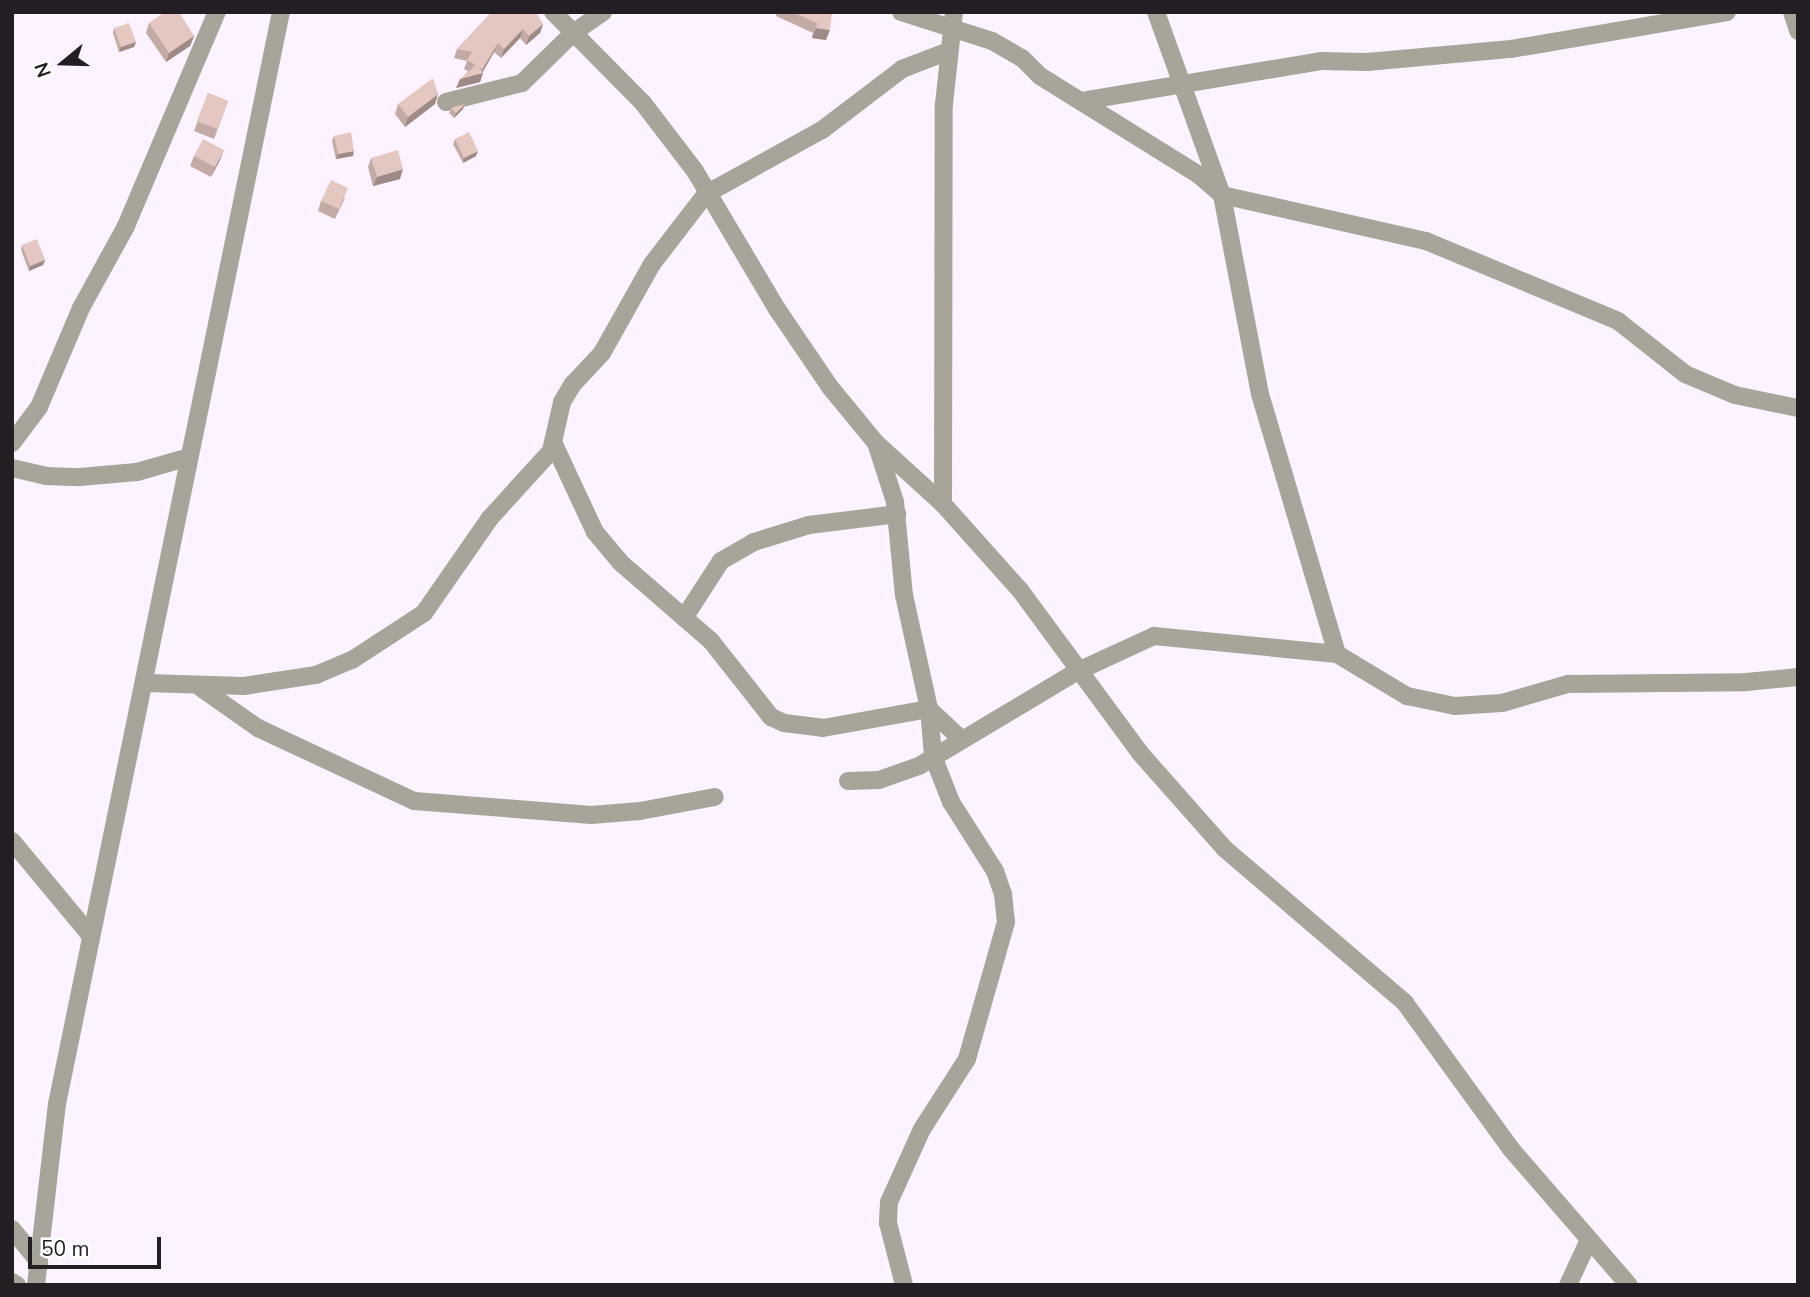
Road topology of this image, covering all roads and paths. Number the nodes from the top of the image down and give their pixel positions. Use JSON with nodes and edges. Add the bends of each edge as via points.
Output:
{"nodes":[{"id":1,"x":217,"y":12,"type":"edge"},
{"id":2,"x":281,"y":12,"type":"edge"},
{"id":3,"x":553,"y":12,"type":"edge"},
{"id":4,"x":603,"y":12,"type":"edge"},
{"id":5,"x":901,"y":12,"type":"edge"},
{"id":6,"x":1156,"y":12,"type":"edge"},
{"id":7,"x":1727,"y":12,"type":"edge"},
{"id":8,"x":1792,"y":12,"type":"edge"},
{"id":9,"x":952,"y":19,"type":"edge"},
{"id":10,"x":1798,"y":31,"type":"edge"},
{"id":11,"x":573,"y":33,"type":"junction"},
{"id":12,"x":946,"y":52,"type":"junction"},
{"id":13,"x":1184,"y":84,"type":"junction"},
{"id":14,"x":446,"y":102,"type":"dead end"},
{"id":15,"x":1082,"y":102,"type":"junction"},
{"id":16,"x":706,"y":194,"type":"junction"},
{"id":17,"x":1222,"y":195,"type":"junction"},
{"id":18,"x":1798,"y":408,"type":"edge"},
{"id":19,"x":553,"y":442,"type":"junction"},
{"id":20,"x":12,"y":443,"type":"edge"},
{"id":21,"x":876,"y":443,"type":"junction"},
{"id":22,"x":189,"y":457,"type":"junction"},
{"id":23,"x":12,"y":468,"type":"edge"},
{"id":24,"x":943,"y":504,"type":"junction"},
{"id":25,"x":897,"y":514,"type":"junction"},
{"id":26,"x":684,"y":618,"type":"junction"},
{"id":27,"x":1337,"y":654,"type":"junction"},
{"id":28,"x":1078,"y":671,"type":"junction"},
{"id":29,"x":1798,"y":677,"type":"edge"},
{"id":30,"x":146,"y":683,"type":"junction"},
{"id":31,"x":201,"y":688,"type":"junction"},
{"id":32,"x":929,"y":709,"type":"junction"},
{"id":33,"x":960,"y":738,"type":"junction"},
{"id":34,"x":933,"y":756,"type":"junction"},
{"id":35,"x":848,"y":781,"type":"dead end"},
{"id":36,"x":715,"y":797,"type":"dead end"},
{"id":37,"x":12,"y":841,"type":"edge"},
{"id":38,"x":90,"y":935,"type":"junction"},
{"id":39,"x":12,"y":1229,"type":"edge"},
{"id":40,"x":1589,"y":1240,"type":"junction"},
{"id":41,"x":39,"y":1262,"type":"junction"},
{"id":42,"x":12,"y":1282,"type":"edge"},
{"id":43,"x":17,"y":1285,"type":"edge"},
{"id":44,"x":36,"y":1285,"type":"edge"},
{"id":45,"x":904,"y":1285,"type":"edge"},
{"id":46,"x":1568,"y":1285,"type":"edge"},
{"id":47,"x":1629,"y":1285,"type":"edge"}],
"edges":[{"from":1,"to":20,"type":"street","via":[[126,226],[81,308],[40,407]]},
{"from":2,"to":22,"type":"street"},
{"from":3,"to":11,"type":"street"},
{"from":4,"to":11,"type":"street"},
{"from":5,"to":9,"type":"street"},
{"from":6,"to":13,"type":"street"},
{"from":7,"to":13,"type":"street","via":[[1511,49],[1367,62],[1321,61]]},
{"from":8,"to":10,"type":"street"},
{"from":9,"to":12,"type":"street"},
{"from":9,"to":15,"type":"street"},
{"from":11,"to":14,"type":"street","via":[[522,83]]},
{"from":11,"to":16,"type":"street","via":[[643,103],[695,171]]},
{"from":12,"to":16,"type":"street","via":[[902,69],[822,130]]},
{"from":12,"to":24,"type":"street"},
{"from":13,"to":15,"type":"street"},
{"from":13,"to":17,"type":"street"},
{"from":15,"to":17,"type":"street","via":[[1199,175]]},
{"from":16,"to":19,"type":"street","via":[[652,264],[602,353],[573,384],[562,402]]},
{"from":16,"to":21,"type":"street","via":[[830,387]]},
{"from":17,"to":18,"type":"street","via":[[1426,241],[1618,321],[1685,374],[1735,395]]},
{"from":17,"to":27,"type":"street","via":[[1260,394]]},
{"from":19,"to":26,"type":"street","via":[[596,532],[621,563]]},
{"from":19,"to":31,"type":"street","via":[[551,451],[490,518],[424,612],[352,660],[316,675]]},
{"from":21,"to":24,"type":"street"},
{"from":21,"to":25,"type":"street"},
{"from":22,"to":23,"type":"street","via":[[137,472],[80,477],[46,477]]},
{"from":22,"to":30,"type":"street"},
{"from":24,"to":28,"type":"street","via":[[1020,590]]},
{"from":25,"to":26,"type":"street","via":[[809,525],[754,542],[721,561]]},
{"from":25,"to":32,"type":"street","via":[[904,595]]},
{"from":26,"to":32,"type":"street","via":[[711,641],[771,717],[784,723],[823,728]]},
{"from":27,"to":28,"type":"street","via":[[1154,636]]},
{"from":27,"to":29,"type":"street","via":[[1407,696],[1455,706],[1502,704],[1568,684]]},
{"from":28,"to":33,"type":"street"},
{"from":28,"to":40,"type":"street","via":[[1225,849],[1405,1003],[1511,1149]]},
{"from":30,"to":31,"type":"street"},
{"from":30,"to":38,"type":"street"},
{"from":31,"to":36,"type":"street","via":[[258,728],[414,802],[591,815]]},
{"from":32,"to":33,"type":"street"},
{"from":32,"to":34,"type":"street"},
{"from":33,"to":34,"type":"street"},
{"from":34,"to":35,"type":"street","via":[[879,780]]},
{"from":34,"to":45,"type":"street","via":[[951,802],[995,871],[1006,922],[967,1059],[922,1129],[889,1202],[888,1223]]},
{"from":37,"to":38,"type":"street"},
{"from":38,"to":41,"type":"street","via":[[57,1104]]},
{"from":39,"to":41,"type":"street"},
{"from":40,"to":46,"type":"street"},
{"from":40,"to":47,"type":"street"},
{"from":41,"to":44,"type":"street"},
{"from":42,"to":43,"type":"street"}]}
